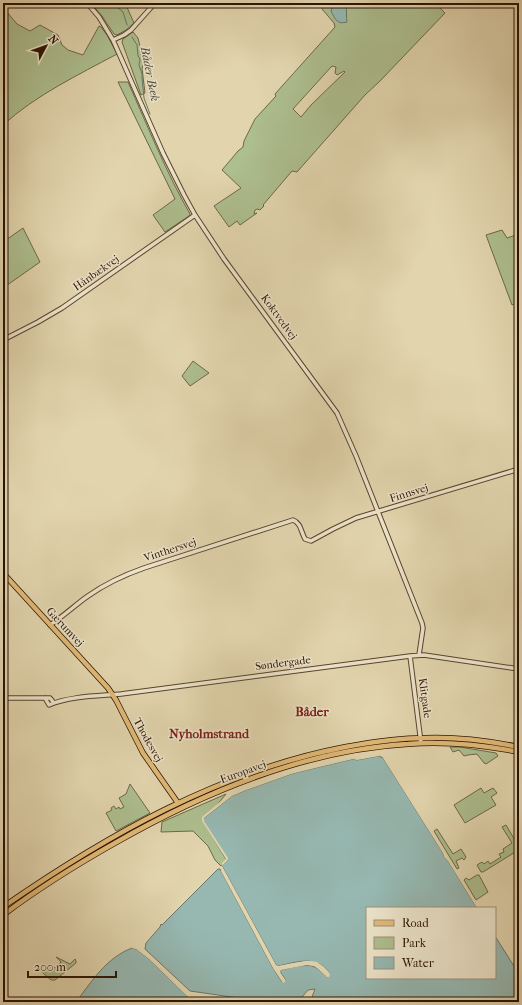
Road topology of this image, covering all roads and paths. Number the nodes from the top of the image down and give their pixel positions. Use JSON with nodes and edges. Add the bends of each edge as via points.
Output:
{"nodes":[{"id":1,"x":5,"y":3,"type":"edge"},
{"id":2,"x":87,"y":3,"type":"edge"},
{"id":3,"x":155,"y":3,"type":"edge"},
{"id":4,"x":3,"y":7,"type":"edge"},
{"id":5,"x":113,"y":40,"type":"junction"},
{"id":6,"x":195,"y":215,"type":"junction"},
{"id":7,"x":3,"y":340,"type":"edge"},
{"id":8,"x":519,"y":469,"type":"edge"},
{"id":9,"x":377,"y":512,"type":"junction"},
{"id":10,"x":296,"y":520,"type":"joint"},
{"id":11,"x":3,"y":573,"type":"edge"},
{"id":12,"x":60,"y":618,"type":"junction"},
{"id":13,"x":50,"y":625,"type":"junction"},
{"id":14,"x":54,"y":629,"type":"junction"},
{"id":15,"x":419,"y":655,"type":"junction"},
{"id":16,"x":410,"y":656,"type":"junction"},
{"id":17,"x":519,"y":669,"type":"edge"},
{"id":18,"x":113,"y":695,"type":"junction"},
{"id":19,"x":3,"y":698,"type":"edge"},
{"id":20,"x":45,"y":698,"type":"junction"},
{"id":21,"x":54,"y":703,"type":"junction"},
{"id":22,"x":421,"y":740,"type":"junction"},
{"id":23,"x":519,"y":747,"type":"edge"},
{"id":24,"x":519,"y":752,"type":"edge"},
{"id":25,"x":175,"y":807,"type":"junction"},
{"id":26,"x":3,"y":907,"type":"edge"},
{"id":27,"x":3,"y":915,"type":"edge"}],
"edges":[{"from":1,"to":4,"type":"street"},
{"from":2,"to":5,"type":"street","name":"Koktvedvej"},
{"from":3,"to":5,"type":"street","via":[[131,30]]},
{"from":5,"to":6,"type":"street","name":"Koktvedvej","via":[[163,153]]},
{"from":6,"to":7,"type":"street","name":"Hånbækvej","via":[[62,308]]},
{"from":6,"to":9,"type":"street","name":"Koktvedvej","via":[[337,413]]},
{"from":8,"to":9,"type":"street","name":"Finnsvej"},
{"from":9,"to":10,"type":"street","name":"Finnsvej","via":[[348,522],[311,541],[304,537]]},
{"from":9,"to":15,"type":"street","name":"Koktvedvej","via":[[423,628]]},
{"from":10,"to":12,"type":"street","name":"Vinthersvej","via":[[129,573],[89,595]]},
{"from":11,"to":13,"type":"main road","name":"Gærumvej"},
{"from":12,"to":13,"type":"street","name":"Vinthersvej"},
{"from":12,"to":14,"type":"street","name":"Vinthersvej"},
{"from":13,"to":14,"type":"main road","name":"Gærumvej"},
{"from":14,"to":18,"type":"main road","name":"Gærumvej"},
{"from":15,"to":16,"type":"street","name":"Søndergade"},
{"from":15,"to":17,"type":"street","name":"Søndergade"},
{"from":16,"to":18,"type":"street","name":"Søndergade"},
{"from":16,"to":22,"type":"street","name":"Klitgade"},
{"from":18,"to":21,"type":"street","name":"Søndergade"},
{"from":18,"to":25,"type":"main road","name":"Thodesvej","via":[[143,754],[169,792]]},
{"from":19,"to":20,"type":"street"},
{"from":20,"to":21,"type":"street","via":[[51,699]]},
{"from":20,"to":21,"type":"street","name":"Søndergade","via":[[49,705]]},
{"from":22,"to":23,"type":"main road","name":"Europavej","via":[[459,739]]},
{"from":22,"to":24,"type":"main road","name":"Europavej"},
{"from":22,"to":25,"type":"main road","name":"Europavej","via":[[333,754],[303,762]]},
{"from":22,"to":25,"type":"main road","name":"Europavej","via":[[382,740],[300,757],[245,775]]},
{"from":25,"to":26,"type":"main road","name":"Europavej","via":[[128,828]]},
{"from":25,"to":27,"type":"main road","name":"Europavej","via":[[76,865]]}]}
